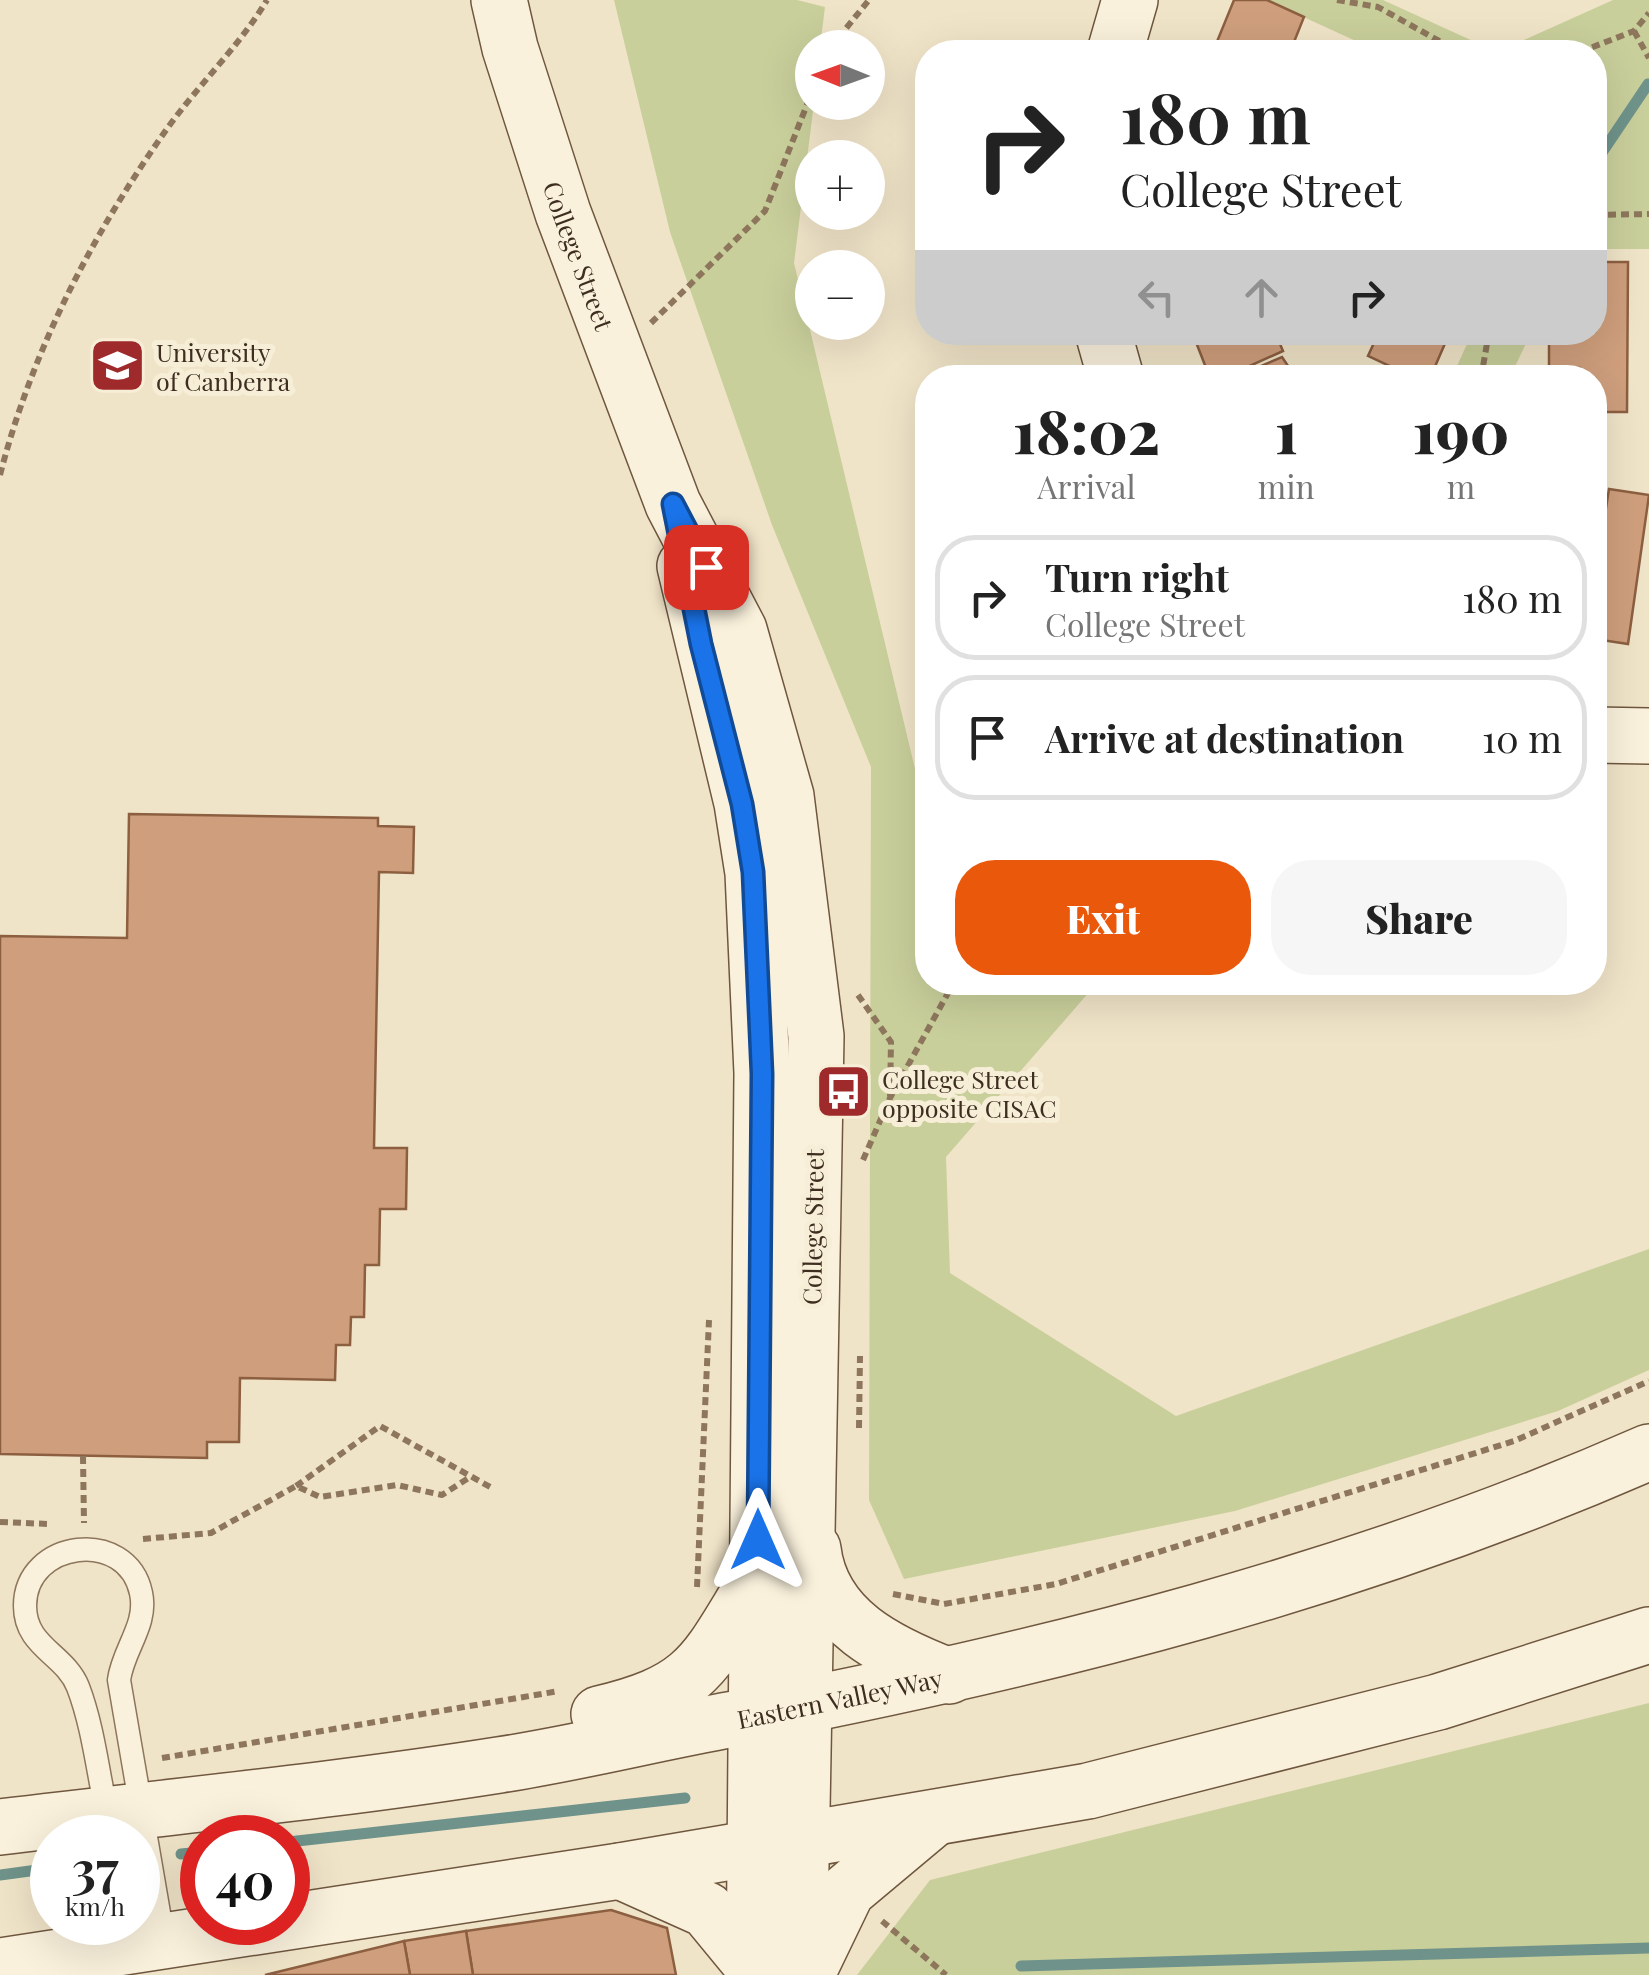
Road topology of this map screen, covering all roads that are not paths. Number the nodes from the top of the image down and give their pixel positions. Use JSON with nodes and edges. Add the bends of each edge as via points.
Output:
{"nodes":[{"id":1,"x":500,"y":0,"type":"edge"},
{"id":2,"x":1130,"y":0,"type":"edge"},
{"id":3,"x":1118,"y":40,"type":"edge"},
{"id":4,"x":673,"y":504,"type":"junction"},
{"id":5,"x":1607,"y":735,"type":"edge"},
{"id":6,"x":1649,"y":736,"type":"edge"},
{"id":7,"x":1649,"y":1452,"type":"edge"},
{"id":8,"x":808,"y":1496,"type":"junction"},
{"id":9,"x":758,"y":1578,"type":"junction"},
{"id":10,"x":1649,"y":1635,"type":"edge"},
{"id":11,"x":950,"y":1676,"type":"junction"},
{"id":12,"x":780,"y":1710,"type":"junction"},
{"id":13,"x":501,"y":1765,"type":"junction"},
{"id":14,"x":123,"y":1806,"type":"edge"},
{"id":15,"x":936,"y":1817,"type":"junction"},
{"id":16,"x":0,"y":1828,"type":"edge"},
{"id":17,"x":778,"y":1844,"type":"junction"},
{"id":18,"x":620,"y":1871,"type":"junction"},
{"id":19,"x":160,"y":1935,"type":"edge"},
{"id":20,"x":104,"y":1945,"type":"edge"},
{"id":21,"x":0,"y":1966,"type":"edge"},
{"id":22,"x":778,"y":1973,"type":"edge"}],
"edges":[{"from":1,"to":4,"type":"main road","name":"College Street","via":[[563,213]]},
{"from":2,"to":3,"type":"main road"},
{"from":4,"to":8,"type":"main road","name":"College Street","via":[[739,630],[786,796],[794,852],[816,1036]]},
{"from":4,"to":9,"type":"main road","name":"College Street","via":[[753,872],[762,1074]]},
{"from":5,"to":6,"type":"main road"},
{"from":7,"to":11,"type":"main road","name":"Eastern Valley Way","via":[[1397,1552]]},
{"from":8,"to":11,"type":"main road","via":[[816,1574],[855,1629]]},
{"from":8,"to":12,"type":"main road","name":"College Street"},
{"from":9,"to":12,"type":"main road","name":"College Street"},
{"from":9,"to":13,"type":"main road","via":[[708,1658],[679,1688],[556,1724]]},
{"from":10,"to":15,"type":"main road","via":[[1420,1707],[1088,1791]]},
{"from":11,"to":12,"type":"main road","name":"Eastern Valley Way"},
{"from":12,"to":13,"type":"main road","name":"Eastern Valley Way"},
{"from":12,"to":17,"type":"main road","name":"College Street"},
{"from":13,"to":14,"type":"main road","name":"Eastern Valley Way"},
{"from":14,"to":14,"type":"lane","via":[[78,1684],[26,1621],[25,1602],[39,1570],[84,1538],[119,1560],[141,1593],[142,1619],[119,1680]]},
{"from":14,"to":16,"type":"main road","name":"Eastern Valley Way"},
{"from":15,"to":17,"type":"main road"},
{"from":15,"to":22,"type":"main road","via":[[847,1891]]},
{"from":17,"to":18,"type":"main road"},
{"from":17,"to":22,"type":"main road","name":"College Street"},
{"from":18,"to":19,"type":"main road"},
{"from":18,"to":22,"type":"main road","via":[[707,1910]]},
{"from":20,"to":21,"type":"main road"}]}
